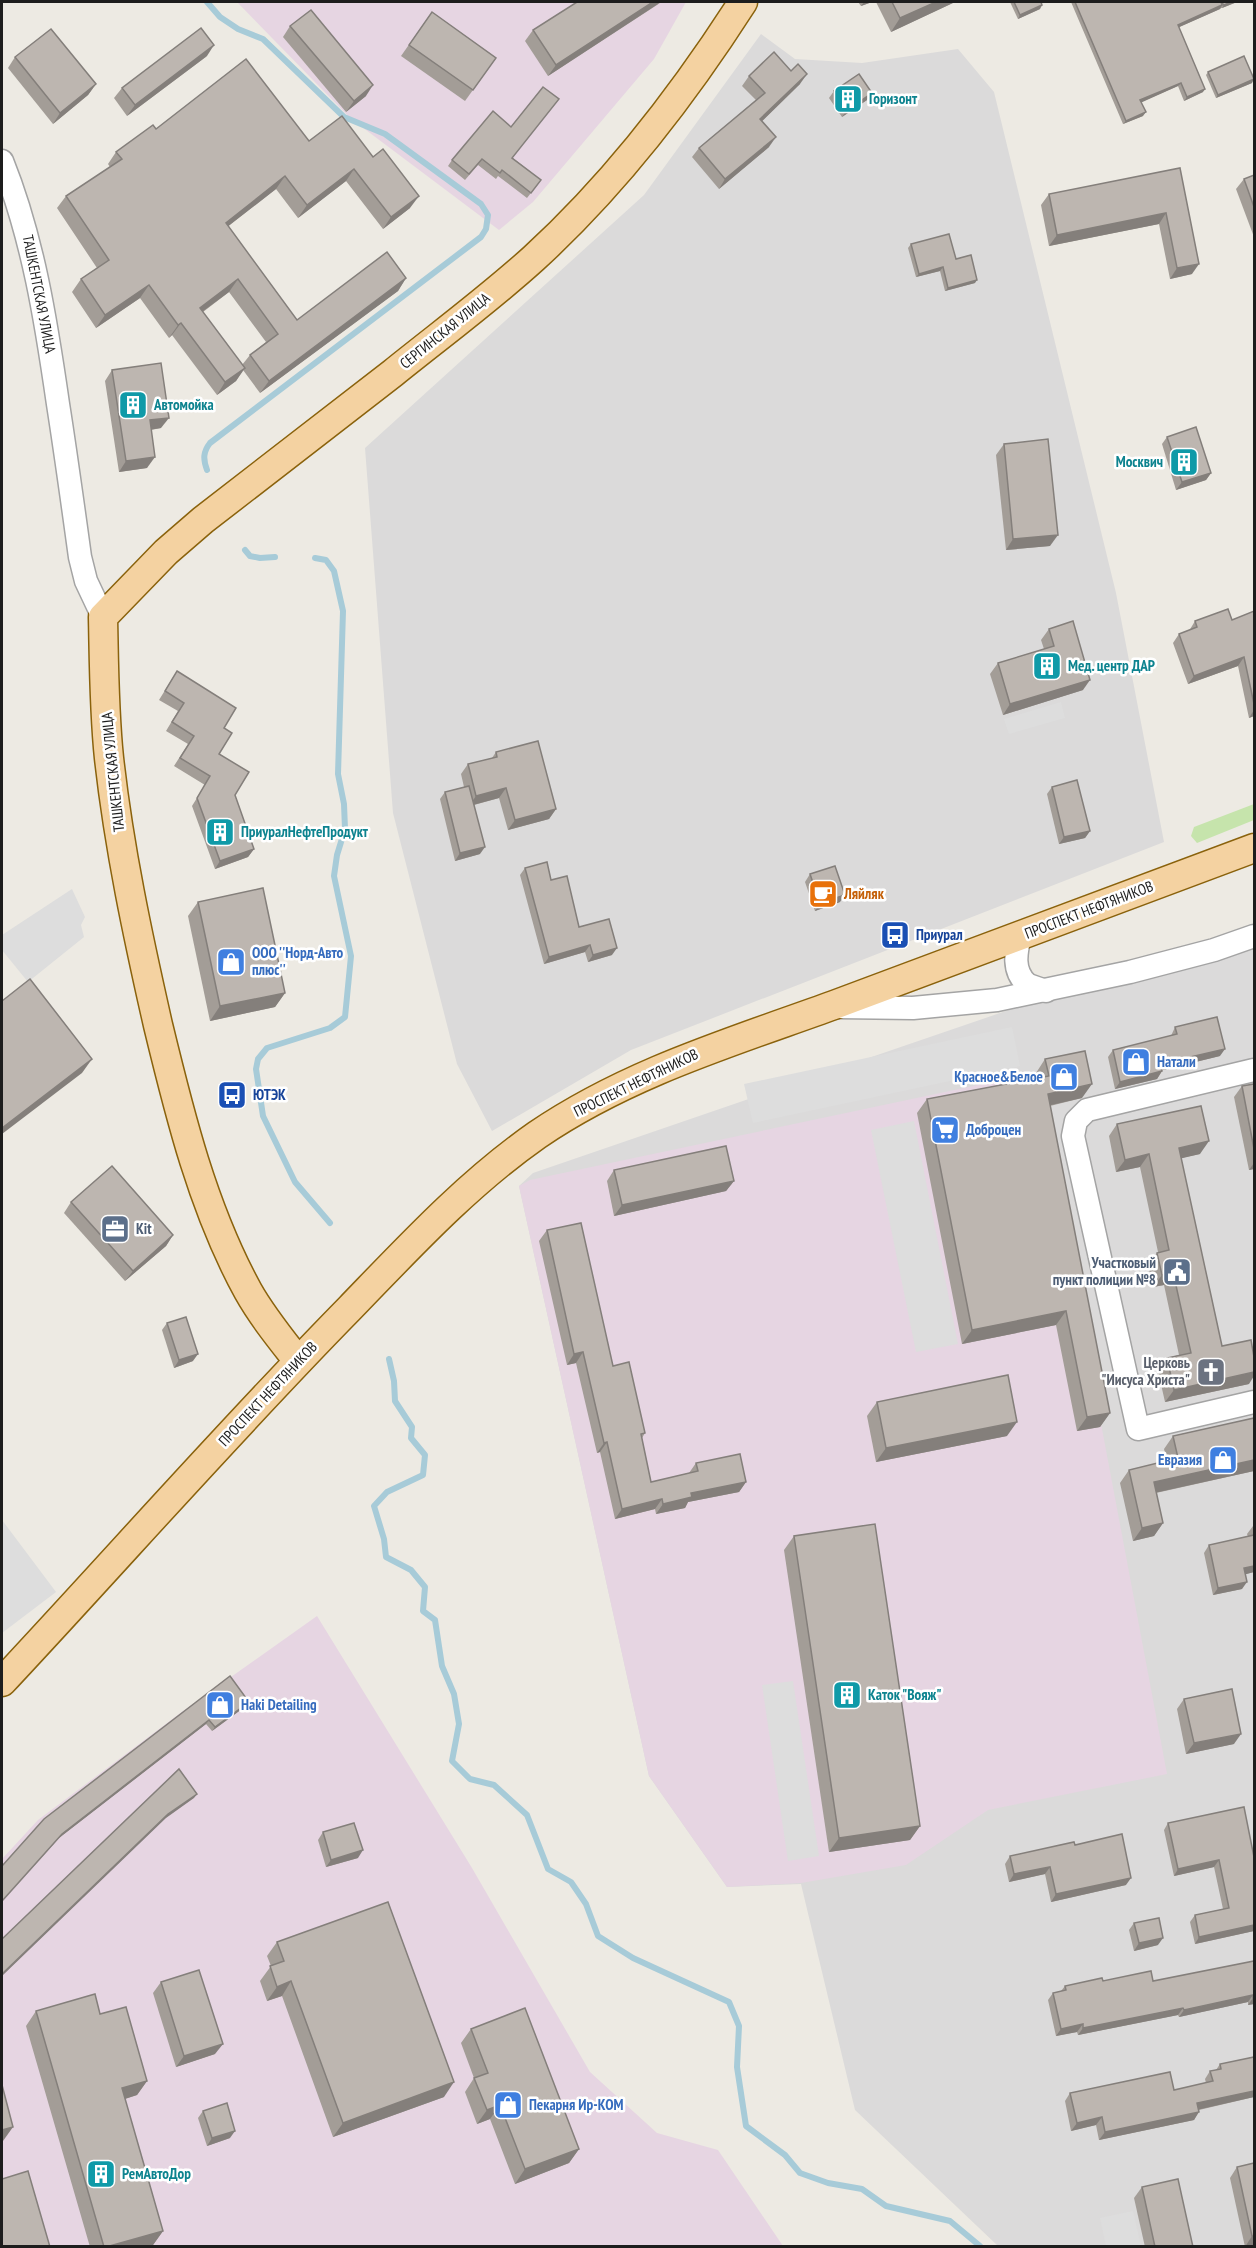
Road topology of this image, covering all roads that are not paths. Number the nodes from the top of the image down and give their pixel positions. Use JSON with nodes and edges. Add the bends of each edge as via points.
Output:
{"nodes":[{"id":1,"x":743,"y":2,"type":"edge"},
{"id":2,"x":2,"y":161,"type":"edge"},
{"id":3,"x":103,"y":617,"type":"junction"},
{"id":4,"x":1254,"y":848,"type":"edge"},
{"id":5,"x":1020,"y":936,"type":"junction"},
{"id":6,"x":1254,"y":936,"type":"edge"},
{"id":7,"x":1046,"y":990,"type":"junction"},
{"id":8,"x":828,"y":1007,"type":"junction"},
{"id":9,"x":1254,"y":1070,"type":"edge"},
{"id":10,"x":298,"y":1361,"type":"junction"},
{"id":11,"x":1254,"y":1402,"type":"edge"},
{"id":12,"x":2,"y":1682,"type":"edge"}],
"edges":[{"from":1,"to":3,"type":"main road","name":"СЕРГИНСКАЯ УЛИЦА","via":[[636,150],[534,258],[465,317],[202,520]]},
{"from":2,"to":3,"type":"street","name":"ТАШКЕНТСКАЯ УЛИЦА","via":[[18,201],[41,297],[80,557]]},
{"from":3,"to":10,"type":"main road","name":"ТАШКЕНТСКАЯ УЛИЦА","via":[[105,709],[117,816],[141,955],[174,1090],[220,1234],[267,1322]]},
{"from":4,"to":5,"type":"main road","name":"ПРОСПЕКТ НЕФТЯНИКОВ"},
{"from":5,"to":7,"type":"street","via":[[1018,969],[1028,984]]},
{"from":5,"to":8,"type":"main road","name":"ПРОСПЕКТ НЕФТЯНИКОВ"},
{"from":6,"to":7,"type":"street","via":[[1130,972]]},
{"from":7,"to":8,"type":"street","via":[[997,1000],[913,1008]]},
{"from":8,"to":10,"type":"main road","name":"ПРОСПЕКТ НЕФТЯНИКОВ","via":[[653,1071],[582,1106],[537,1135],[444,1212]]},
{"from":9,"to":11,"type":"street","via":[[1087,1110],[1076,1121],[1073,1136],[1138,1429]]},
{"from":10,"to":12,"type":"main road","name":"ПРОСПЕКТ НЕФТЯНИКОВ"}]}
